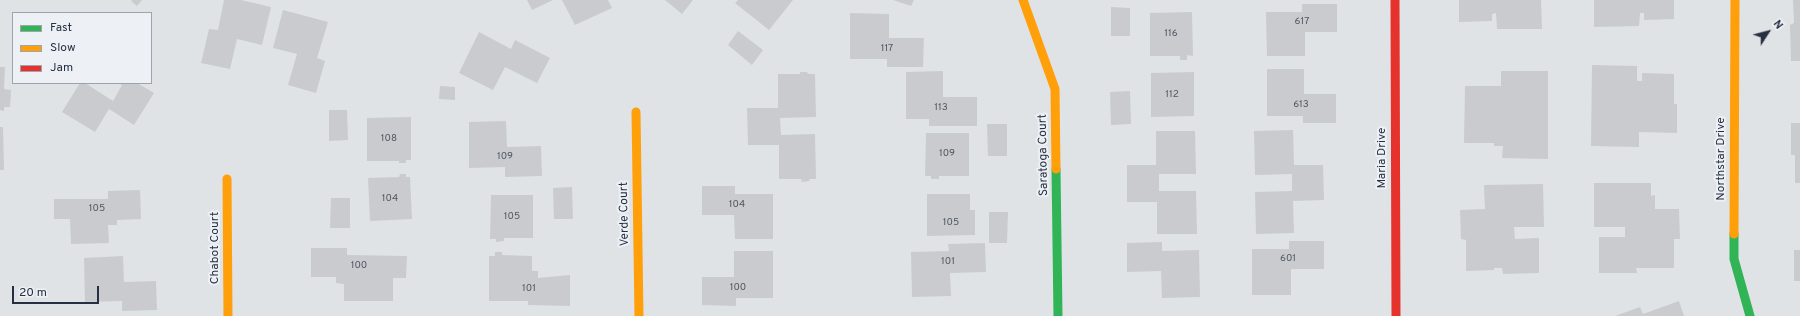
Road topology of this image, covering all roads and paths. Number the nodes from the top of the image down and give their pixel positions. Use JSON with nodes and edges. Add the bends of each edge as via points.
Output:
{"nodes":[{"id":1,"x":1023,"y":0,"type":"edge"},
{"id":2,"x":1395,"y":0,"type":"edge"},
{"id":3,"x":1735,"y":0,"type":"edge"},
{"id":4,"x":636,"y":112,"type":"dead end"},
{"id":5,"x":227,"y":179,"type":"dead end"},
{"id":6,"x":228,"y":316,"type":"edge"},
{"id":7,"x":639,"y":316,"type":"edge"},
{"id":8,"x":1058,"y":316,"type":"edge"},
{"id":9,"x":1396,"y":316,"type":"edge"},
{"id":10,"x":1750,"y":316,"type":"edge"}],
"edges":[{"from":1,"to":8,"type":"street","name":"Saratoga Court","via":[[1055,89]]},
{"from":2,"to":9,"type":"street","name":"Maria Drive"},
{"from":3,"to":10,"type":"street","name":"Northstar Drive","via":[[1734,259]]},
{"from":4,"to":7,"type":"street","name":"Verde Court"},
{"from":5,"to":6,"type":"street","name":"Chabot Court"}]}
